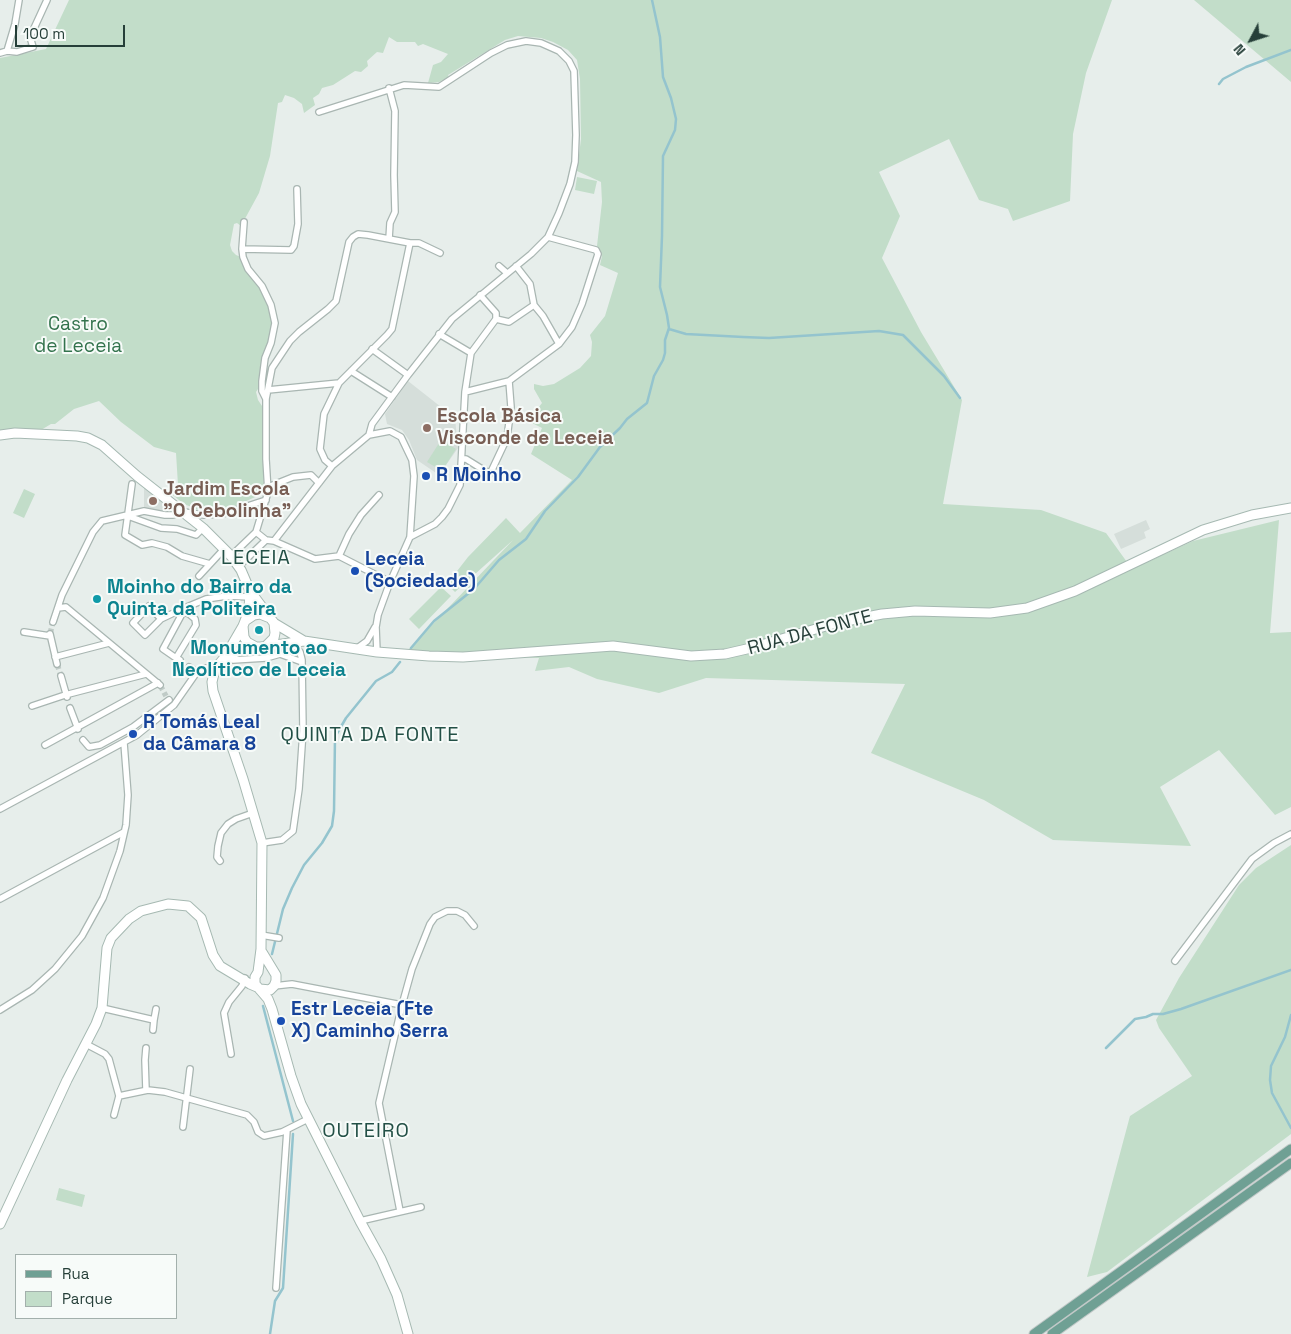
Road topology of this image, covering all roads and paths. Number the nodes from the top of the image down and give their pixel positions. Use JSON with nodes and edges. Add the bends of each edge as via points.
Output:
{"nodes":[{"id":1,"x":47,"y":0,"type":"edge"},
{"id":2,"x":20,"y":1,"type":"edge"},
{"id":3,"x":3,"y":52,"type":"edge"},
{"id":4,"x":389,"y":88,"type":"junction"},
{"id":5,"x":319,"y":112,"type":"dead end"},
{"id":6,"x":297,"y":189,"type":"dead end"},
{"id":7,"x":244,"y":222,"type":"dead end"},
{"id":8,"x":548,"y":237,"type":"junction"},
{"id":9,"x":389,"y":239,"type":"junction"},
{"id":10,"x":410,"y":243,"type":"junction"},
{"id":11,"x":242,"y":249,"type":"junction"},
{"id":12,"x":440,"y":254,"type":"dead end"},
{"id":13,"x":499,"y":266,"type":"dead end"},
{"id":14,"x":516,"y":266,"type":"junction"},
{"id":15,"x":507,"y":273,"type":"junction"},
{"id":16,"x":480,"y":295,"type":"junction"},
{"id":17,"x":534,"y":305,"type":"junction"},
{"id":18,"x":496,"y":319,"type":"junction"},
{"id":19,"x":439,"y":334,"type":"junction"},
{"id":20,"x":559,"y":344,"type":"junction"},
{"id":21,"x":372,"y":349,"type":"junction"},
{"id":22,"x":471,"y":354,"type":"junction"},
{"id":23,"x":350,"y":371,"type":"junction"},
{"id":24,"x":408,"y":375,"type":"junction"},
{"id":25,"x":509,"y":381,"type":"junction"},
{"id":26,"x":339,"y":383,"type":"junction"},
{"id":27,"x":268,"y":390,"type":"junction"},
{"id":28,"x":465,"y":392,"type":"junction"},
{"id":29,"x":392,"y":397,"type":"junction"},
{"id":30,"x":266,"y":399,"type":"junction"},
{"id":31,"x":0,"y":435,"type":"edge"},
{"id":32,"x":370,"y":435,"type":"junction"},
{"id":33,"x":462,"y":459,"type":"junction"},
{"id":34,"x":332,"y":466,"type":"junction"},
{"id":35,"x":319,"y":483,"type":"junction"},
{"id":36,"x":132,"y":484,"type":"dead end"},
{"id":37,"x":268,"y":487,"type":"junction"},
{"id":38,"x":379,"y":495,"type":"dead end"},
{"id":39,"x":266,"y":500,"type":"junction"},
{"id":40,"x":1291,"y":508,"type":"edge"},
{"id":41,"x":184,"y":512,"type":"junction"},
{"id":42,"x":129,"y":515,"type":"junction"},
{"id":43,"x":203,"y":528,"type":"junction"},
{"id":44,"x":256,"y":532,"type":"junction"},
{"id":45,"x":410,"y":537,"type":"junction"},
{"id":46,"x":266,"y":540,"type":"junction"},
{"id":47,"x":274,"y":541,"type":"junction"},
{"id":48,"x":228,"y":553,"type":"junction"},
{"id":49,"x":339,"y":556,"type":"junction"},
{"id":50,"x":210,"y":564,"type":"junction"},
{"id":51,"x":240,"y":568,"type":"junction"},
{"id":52,"x":199,"y":576,"type":"dead end"},
{"id":53,"x":390,"y":582,"type":"junction"},
{"id":54,"x":250,"y":594,"type":"junction"},
{"id":55,"x":58,"y":608,"type":"junction"},
{"id":56,"x":182,"y":611,"type":"junction"},
{"id":57,"x":161,"y":619,"type":"junction"},
{"id":58,"x":272,"y":620,"type":"junction"},
{"id":59,"x":53,"y":622,"type":"tunnel mouth"},
{"id":60,"x":244,"y":624,"type":"junction"},
{"id":61,"x":376,"y":625,"type":"junction"},
{"id":62,"x":24,"y":632,"type":"dead end"},
{"id":63,"x":307,"y":641,"type":"junction"},
{"id":64,"x":292,"y":642,"type":"junction"},
{"id":65,"x":109,"y":643,"type":"junction"},
{"id":66,"x":266,"y":646,"type":"junction"},
{"id":67,"x":256,"y":647,"type":"junction"},
{"id":68,"x":356,"y":649,"type":"junction"},
{"id":69,"x":376,"y":652,"type":"junction"},
{"id":70,"x":55,"y":657,"type":"junction"},
{"id":71,"x":225,"y":657,"type":"junction"},
{"id":72,"x":302,"y":662,"type":"junction"},
{"id":73,"x":57,"y":664,"type":"tunnel mouth"},
{"id":74,"x":189,"y":667,"type":"dead end"},
{"id":75,"x":215,"y":670,"type":"junction"},
{"id":76,"x":197,"y":672,"type":"junction"},
{"id":77,"x":146,"y":674,"type":"junction"},
{"id":78,"x":60,"y":676,"type":"tunnel mouth"},
{"id":79,"x":66,"y":696,"type":"junction"},
{"id":80,"x":174,"y":705,"type":"junction"},
{"id":81,"x":32,"y":706,"type":"dead end"},
{"id":82,"x":70,"y":708,"type":"dead end"},
{"id":83,"x":77,"y":728,"type":"junction"},
{"id":84,"x":83,"y":740,"type":"dead end"},
{"id":85,"x":124,"y":743,"type":"junction"},
{"id":86,"x":45,"y":745,"type":"dead end"},
{"id":87,"x":0,"y":809,"type":"edge"},
{"id":88,"x":253,"y":814,"type":"junction"},
{"id":89,"x":124,"y":832,"type":"junction"},
{"id":90,"x":1291,"y":834,"type":"edge"},
{"id":91,"x":262,"y":843,"type":"junction"},
{"id":92,"x":220,"y":861,"type":"dead end"},
{"id":93,"x":0,"y":899,"type":"edge"},
{"id":94,"x":474,"y":926,"type":"dead end"},
{"id":95,"x":261,"y":936,"type":"junction"},
{"id":96,"x":279,"y":938,"type":"dead end"},
{"id":97,"x":261,"y":950,"type":"junction"},
{"id":98,"x":1175,"y":961,"type":"dead end"},
{"id":99,"x":273,"y":972,"type":"junction"},
{"id":100,"x":257,"y":973,"type":"junction"},
{"id":101,"x":245,"y":978,"type":"junction"},
{"id":102,"x":292,"y":984,"type":"junction"},
{"id":103,"x":274,"y":987,"type":"junction"},
{"id":104,"x":259,"y":988,"type":"junction"},
{"id":105,"x":402,"y":1004,"type":"junction"},
{"id":106,"x":102,"y":1008,"type":"junction"},
{"id":107,"x":156,"y":1009,"type":"dead end"},
{"id":108,"x":272,"y":1009,"type":"junction"},
{"id":109,"x":0,"y":1010,"type":"edge"},
{"id":110,"x":154,"y":1020,"type":"junction"},
{"id":111,"x":153,"y":1030,"type":"dead end"},
{"id":112,"x":86,"y":1044,"type":"junction"},
{"id":113,"x":146,"y":1048,"type":"dead end"},
{"id":114,"x":232,"y":1054,"type":"dead end"},
{"id":115,"x":190,"y":1069,"type":"dead end"},
{"id":116,"x":146,"y":1090,"type":"junction"},
{"id":117,"x":119,"y":1096,"type":"junction"},
{"id":118,"x":185,"y":1098,"type":"junction"},
{"id":119,"x":114,"y":1115,"type":"dead end"},
{"id":120,"x":308,"y":1119,"type":"junction"},
{"id":121,"x":182,"y":1127,"type":"dead end"},
{"id":122,"x":287,"y":1130,"type":"junction"},
{"id":123,"x":1291,"y":1149,"type":"edge"},
{"id":124,"x":1291,"y":1162,"type":"edge"},
{"id":125,"x":421,"y":1207,"type":"dead end"},
{"id":126,"x":400,"y":1211,"type":"junction"},
{"id":127,"x":360,"y":1221,"type":"junction"},
{"id":128,"x":0,"y":1224,"type":"edge"},
{"id":129,"x":276,"y":1288,"type":"dead end"},
{"id":130,"x":408,"y":1334,"type":"edge"},
{"id":131,"x":1034,"y":1334,"type":"edge"},
{"id":132,"x":1052,"y":1334,"type":"edge"}],
"edges":[{"from":1,"to":3,"type":"street","via":[[30,37],[33,47]]},
{"from":2,"to":3,"type":"street","via":[[15,24]]},
{"from":4,"to":5,"type":"street"},
{"from":4,"to":8,"type":"street","via":[[404,85],[440,88],[507,45],[526,41],[542,43],[559,51],[574,71],[575,162],[570,184]]},
{"from":4,"to":9,"type":"street","via":[[395,111],[395,212],[390,222]]},
{"from":6,"to":11,"type":"street","via":[[298,224],[291,250]]},
{"from":7,"to":11,"type":"street"},
{"from":8,"to":14,"type":"street"},
{"from":8,"to":20,"type":"street","via":[[596,250],[598,254],[582,304],[572,327]]},
{"from":9,"to":10,"type":"street"},
{"from":9,"to":27,"type":"street","via":[[358,234],[353,237],[347,248],[336,301],[290,341],[272,368]]},
{"from":10,"to":12,"type":"street","via":[[419,243]]},
{"from":10,"to":21,"type":"street","via":[[392,329]]},
{"from":11,"to":30,"type":"street","via":[[248,269],[262,286],[271,305],[275,323],[262,381]]},
{"from":13,"to":15,"type":"street"},
{"from":14,"to":15,"type":"street"},
{"from":14,"to":17,"type":"street","via":[[530,284]]},
{"from":15,"to":16,"type":"street"},
{"from":16,"to":18,"type":"street","via":[[496,313]]},
{"from":16,"to":19,"type":"street"},
{"from":17,"to":18,"type":"street","via":[[509,322]]},
{"from":17,"to":20,"type":"street"},
{"from":18,"to":22,"type":"street"},
{"from":19,"to":22,"type":"street"},
{"from":19,"to":24,"type":"street"},
{"from":20,"to":25,"type":"street"},
{"from":21,"to":23,"type":"street"},
{"from":21,"to":24,"type":"street"},
{"from":22,"to":28,"type":"street"},
{"from":23,"to":26,"type":"street"},
{"from":23,"to":29,"type":"street"},
{"from":24,"to":29,"type":"street"},
{"from":25,"to":28,"type":"street"},
{"from":25,"to":33,"type":"street","via":[[511,407],[506,438],[490,474]]},
{"from":26,"to":27,"type":"street"},
{"from":26,"to":34,"type":"street","via":[[324,414],[320,449]]},
{"from":27,"to":30,"type":"street"},
{"from":28,"to":33,"type":"street"},
{"from":29,"to":32,"type":"street","via":[[372,424]]},
{"from":30,"to":37,"type":"street"},
{"from":31,"to":41,"type":"main road","via":[[77,436],[94,441]]},
{"from":32,"to":34,"type":"street"},
{"from":32,"to":45,"type":"street","via":[[390,431],[398,434],[412,460]]},
{"from":33,"to":45,"type":"street","via":[[460,485],[448,509],[434,524]]},
{"from":34,"to":35,"type":"street"},
{"from":35,"to":37,"type":"street","via":[[311,475],[294,477]]},
{"from":35,"to":47,"type":"street"},
{"from":36,"to":42,"type":"street"},
{"from":37,"to":39,"type":"street"},
{"from":38,"to":49,"type":"street","via":[[361,515]]},
{"from":39,"to":41,"type":"street","via":[[223,514]]},
{"from":39,"to":44,"type":"street"},
{"from":40,"to":69,"type":"main road","name":"RUA DA FONTE","via":[[1242,517],[1203,530],[1062,596],[1014,610],[982,613],[915,610],[882,614],[714,655],[613,646],[463,657]]},
{"from":41,"to":42,"type":"street","via":[[173,515],[144,511]]},
{"from":41,"to":43,"type":"main road"},
{"from":42,"to":43,"type":"street","via":[[161,528],[196,534]]},
{"from":42,"to":50,"type":"street","via":[[125,535],[142,545],[152,543],[167,547],[182,556]]},
{"from":42,"to":55,"type":"street","via":[[102,521],[93,532]]},
{"from":43,"to":48,"type":"main road"},
{"from":44,"to":46,"type":"street"},
{"from":44,"to":48,"type":"street"},
{"from":45,"to":53,"type":"street"},
{"from":46,"to":47,"type":"street"},
{"from":46,"to":51,"type":"street"},
{"from":47,"to":49,"type":"street","via":[[315,559]]},
{"from":48,"to":50,"type":"street"},
{"from":48,"to":51,"type":"main road"},
{"from":49,"to":53,"type":"street"},
{"from":50,"to":52,"type":"street"},
{"from":51,"to":54,"type":"main road"},
{"from":53,"to":61,"type":"street"},
{"from":54,"to":56,"type":"street","via":[[206,598]]},
{"from":54,"to":58,"type":"main road"},
{"from":54,"to":60,"type":"main road"},
{"from":55,"to":59,"type":"street"},
{"from":55,"to":65,"type":"street","via":[[66,607]]},
{"from":56,"to":56,"type":"street","via":[[163,649],[178,659],[196,625],[195,619]]},
{"from":56,"to":57,"type":"street"},
{"from":57,"to":57,"type":"street","via":[[145,635],[133,623],[149,606]]},
{"from":58,"to":60,"type":"main road","via":[[265,615],[254,614]]},
{"from":58,"to":63,"type":"main road","name":"RUA DA FONTE"},
{"from":58,"to":66,"type":"main road","via":[[276,633]]},
{"from":60,"to":67,"type":"main road","via":[[244,637]]},
{"from":60,"to":71,"type":"main road"},
{"from":61,"to":68,"type":"street","via":[[367,641]]},
{"from":61,"to":69,"type":"street"},
{"from":62,"to":70,"type":"street","via":[[50,635]]},
{"from":63,"to":64,"type":"main road","name":"RUA DA FONTE"},
{"from":63,"to":68,"type":"main road","name":"RUA DA FONTE"},
{"from":64,"to":66,"type":"main road","name":"RUA DA FONTE"},
{"from":64,"to":72,"type":"street","via":[[300,652]]},
{"from":65,"to":70,"type":"street"},
{"from":65,"to":77,"type":"street"},
{"from":66,"to":67,"type":"main road"},
{"from":67,"to":71,"type":"main road"},
{"from":68,"to":69,"type":"main road","name":"RUA DA FONTE"},
{"from":70,"to":73,"type":"street"},
{"from":71,"to":72,"type":"street","via":[[233,660],[280,654]]},
{"from":71,"to":75,"type":"main road"},
{"from":72,"to":91,"type":"street","via":[[303,731],[293,831],[282,840]]},
{"from":74,"to":76,"type":"street"},
{"from":75,"to":76,"type":"street","via":[[205,668]]},
{"from":75,"to":88,"type":"main road","via":[[213,691]]},
{"from":76,"to":80,"type":"street"},
{"from":77,"to":79,"type":"street"},
{"from":77,"to":83,"type":"street","via":[[159,684]]},
{"from":78,"to":79,"type":"street"},
{"from":79,"to":81,"type":"street"},
{"from":80,"to":84,"type":"street","via":[[168,698],[133,727],[100,745],[89,747]]},
{"from":80,"to":85,"type":"street"},
{"from":82,"to":83,"type":"street"},
{"from":83,"to":86,"type":"street"},
{"from":85,"to":87,"type":"street"},
{"from":85,"to":89,"type":"street","via":[[128,795]]},
{"from":88,"to":91,"type":"main road"},
{"from":88,"to":92,"type":"street","via":[[236,819],[221,833],[217,857]]},
{"from":89,"to":93,"type":"street"},
{"from":89,"to":109,"type":"street","via":[[106,892],[82,936],[42,982]]},
{"from":90,"to":98,"type":"street","via":[[1252,859]]},
{"from":91,"to":95,"type":"main road"},
{"from":94,"to":105,"type":"street","via":[[457,911],[447,911],[435,917],[412,969]]},
{"from":95,"to":96,"type":"street"},
{"from":95,"to":97,"type":"main road"},
{"from":97,"to":99,"type":"main road"},
{"from":97,"to":100,"type":"main road"},
{"from":99,"to":100,"type":"main road","via":[[263,969]]},
{"from":99,"to":102,"type":"street"},
{"from":99,"to":103,"type":"main road","via":[[276,978]]},
{"from":100,"to":101,"type":"main road"},
{"from":100,"to":104,"type":"main road","via":[[255,980]]},
{"from":101,"to":104,"type":"main road"},
{"from":101,"to":106,"type":"main road","via":[[225,970],[216,961],[197,913],[188,906],[168,904],[135,914],[108,943]]},
{"from":101,"to":114,"type":"street","via":[[224,1013]]},
{"from":102,"to":103,"type":"street"},
{"from":102,"to":105,"type":"street"},
{"from":103,"to":104,"type":"main road","via":[[267,991]]},
{"from":103,"to":108,"type":"main road"},
{"from":104,"to":108,"type":"main road"},
{"from":105,"to":126,"type":"street","via":[[379,1103]]},
{"from":106,"to":110,"type":"street"},
{"from":106,"to":112,"type":"main road"},
{"from":107,"to":110,"type":"street"},
{"from":108,"to":120,"type":"main road","via":[[290,1076]]},
{"from":110,"to":111,"type":"street"},
{"from":112,"to":117,"type":"street","via":[[109,1059]]},
{"from":112,"to":128,"type":"main road"},
{"from":113,"to":116,"type":"street"},
{"from":115,"to":118,"type":"street"},
{"from":116,"to":117,"type":"street"},
{"from":116,"to":118,"type":"street"},
{"from":117,"to":119,"type":"street"},
{"from":118,"to":121,"type":"street"},
{"from":118,"to":122,"type":"street","via":[[247,1115],[264,1136]]},
{"from":120,"to":122,"type":"street"},
{"from":120,"to":127,"type":"main road"},
{"from":122,"to":129,"type":"street"},
{"from":123,"to":131,"type":"main road"},
{"from":124,"to":132,"type":"main road"},
{"from":125,"to":126,"type":"street"},
{"from":126,"to":127,"type":"street"},
{"from":127,"to":130,"type":"main road","via":[[397,1295]]}]}
